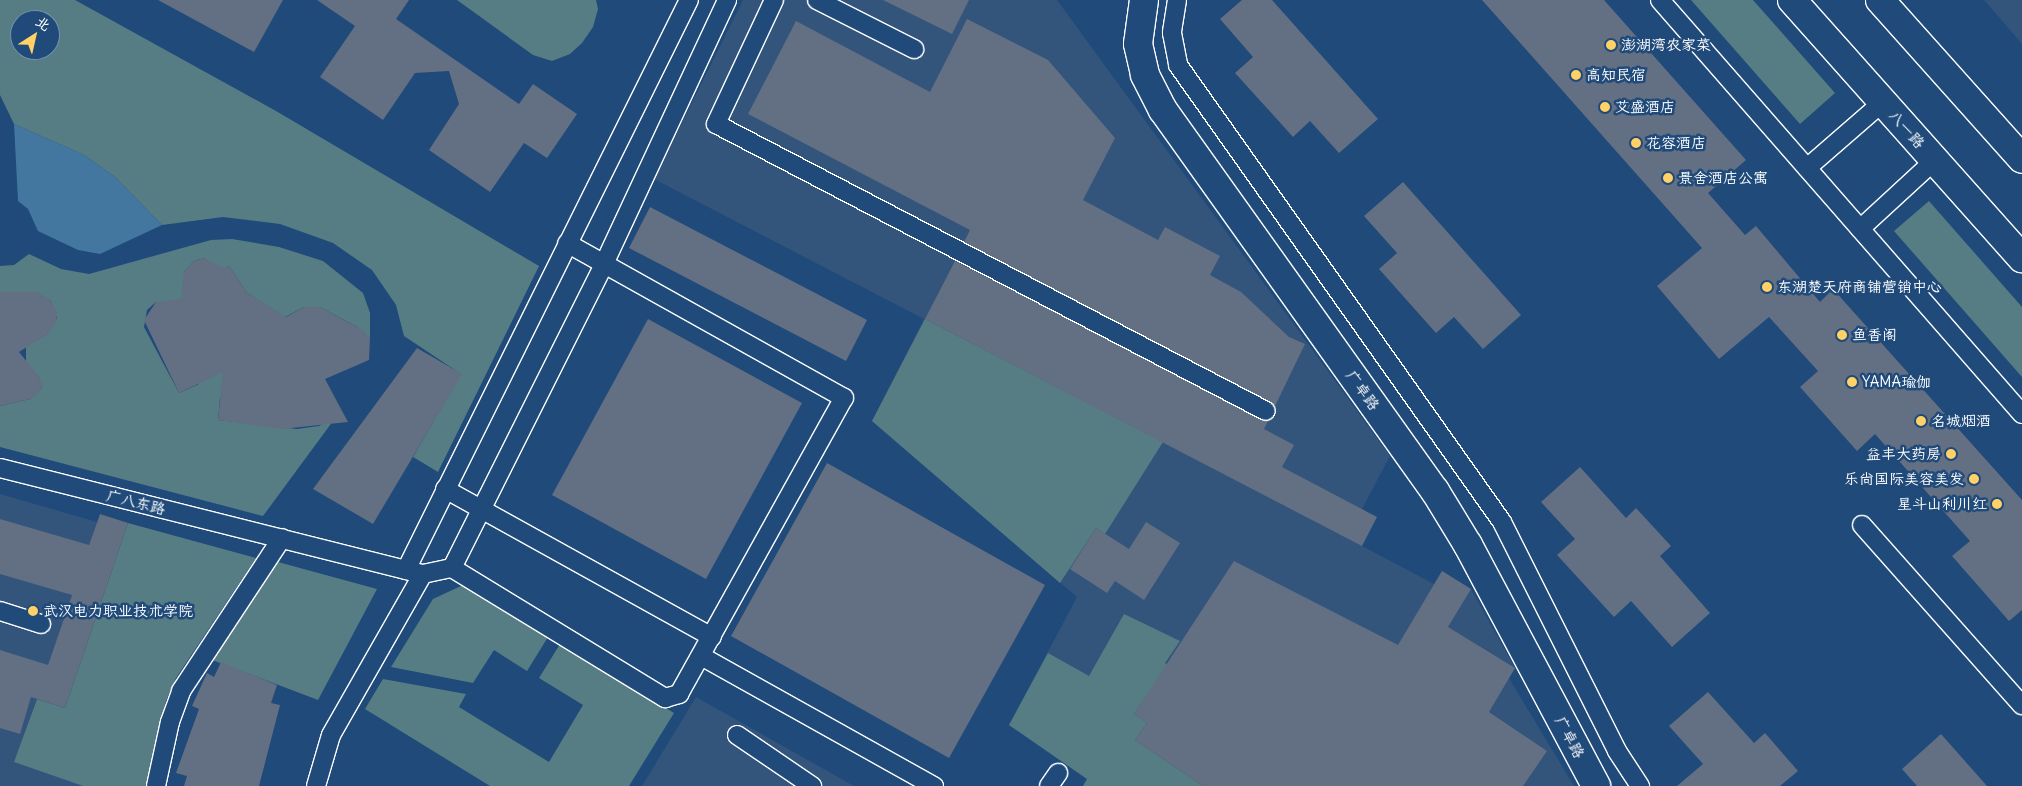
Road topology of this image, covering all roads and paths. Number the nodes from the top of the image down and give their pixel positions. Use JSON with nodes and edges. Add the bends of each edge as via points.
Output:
{"nodes":[{"id":1,"x":689,"y":0,"type":"edge"},
{"id":2,"x":727,"y":0,"type":"edge"},
{"id":3,"x":774,"y":0,"type":"edge"},
{"id":4,"x":817,"y":0,"type":"edge"},
{"id":5,"x":1144,"y":0,"type":"edge"},
{"id":6,"x":1178,"y":0,"type":"edge"},
{"id":7,"x":1660,"y":0,"type":"edge"},
{"id":8,"x":1792,"y":0,"type":"edge"},
{"id":9,"x":1880,"y":0,"type":"edge"},
{"id":10,"x":914,"y":49,"type":"dead end"},
{"id":11,"x":1883,"y":102,"type":"junction"},
{"id":12,"x":2022,"y":159,"type":"edge"},
{"id":13,"x":1935,"y":160,"type":"junction"},
{"id":14,"x":1807,"y":168,"type":"junction"},
{"id":15,"x":1860,"y":229,"type":"junction"},
{"id":16,"x":567,"y":243,"type":"junction"},
{"id":17,"x":2022,"y":258,"type":"edge"},
{"id":18,"x":604,"y":264,"type":"junction"},
{"id":19,"x":1266,"y":411,"type":"dead end"},
{"id":20,"x":2022,"y":414,"type":"edge"},
{"id":21,"x":0,"y":468,"type":"edge"},
{"id":22,"x":445,"y":489,"type":"junction"},
{"id":23,"x":482,"y":507,"type":"junction"},
{"id":24,"x":1862,"y":525,"type":"dead end"},
{"id":25,"x":277,"y":537,"type":"junction"},
{"id":26,"x":452,"y":568,"type":"junction"},
{"id":27,"x":406,"y":570,"type":"junction"},
{"id":28,"x":423,"y":574,"type":"junction"},
{"id":29,"x":0,"y":611,"type":"edge"},
{"id":30,"x":41,"y":624,"type":"dead end"},
{"id":31,"x":712,"y":637,"type":"junction"},
{"id":32,"x":701,"y":656,"type":"junction"},
{"id":33,"x":2022,"y":705,"type":"edge"},
{"id":34,"x":737,"y":735,"type":"dead end"},
{"id":35,"x":156,"y":786,"type":"edge"},
{"id":36,"x":316,"y":786,"type":"edge"},
{"id":37,"x":812,"y":786,"type":"edge"},
{"id":38,"x":934,"y":786,"type":"edge"},
{"id":39,"x":1596,"y":786,"type":"edge"},
{"id":40,"x":1640,"y":786,"type":"edge"}],
"edges":[{"from":1,"to":16,"type":"lane"},
{"from":2,"to":18,"type":"lane"},
{"from":3,"to":19,"type":"lane","via":[[716,124]]},
{"from":4,"to":10,"type":"lane"},
{"from":5,"to":39,"type":"street","name":"广卓路","via":[[1138,44],[1145,75],[1163,110],[1434,491],[1468,545]]},
{"from":6,"to":40,"type":"lane","via":[[1172,33],[1178,66],[1502,522],[1617,751]]},
{"from":7,"to":14,"type":"lane"},
{"from":8,"to":11,"type":"street","name":"八一路"},
{"from":9,"to":12,"type":"street"},
{"from":11,"to":13,"type":"street","name":"八一路"},
{"from":11,"to":14,"type":"lane"},
{"from":13,"to":15,"type":"lane"},
{"from":13,"to":17,"type":"street","name":"八一路"},
{"from":14,"to":15,"type":"lane"},
{"from":15,"to":20,"type":"lane"},
{"from":16,"to":18,"type":"lane"},
{"from":16,"to":22,"type":"lane"},
{"from":18,"to":23,"type":"lane"},
{"from":18,"to":31,"type":"lane","via":[[844,398]]},
{"from":21,"to":25,"type":"lane","name":"广八东路"},
{"from":22,"to":23,"type":"lane"},
{"from":22,"to":27,"type":"lane"},
{"from":23,"to":26,"type":"lane"},
{"from":23,"to":31,"type":"lane"},
{"from":24,"to":33,"type":"lane"},
{"from":25,"to":27,"type":"lane","name":"广八东路"},
{"from":25,"to":35,"type":"lane","via":[[182,691],[170,722]]},
{"from":26,"to":28,"type":"lane"},
{"from":26,"to":32,"type":"lane","via":[[665,698],[679,694]]},
{"from":27,"to":28,"type":"lane","name":"广八东路"},
{"from":28,"to":36,"type":"lane","via":[[331,735]]},
{"from":29,"to":30,"type":"lane"},
{"from":31,"to":32,"type":"lane"},
{"from":32,"to":38,"type":"lane"},
{"from":34,"to":37,"type":"lane"}]}
